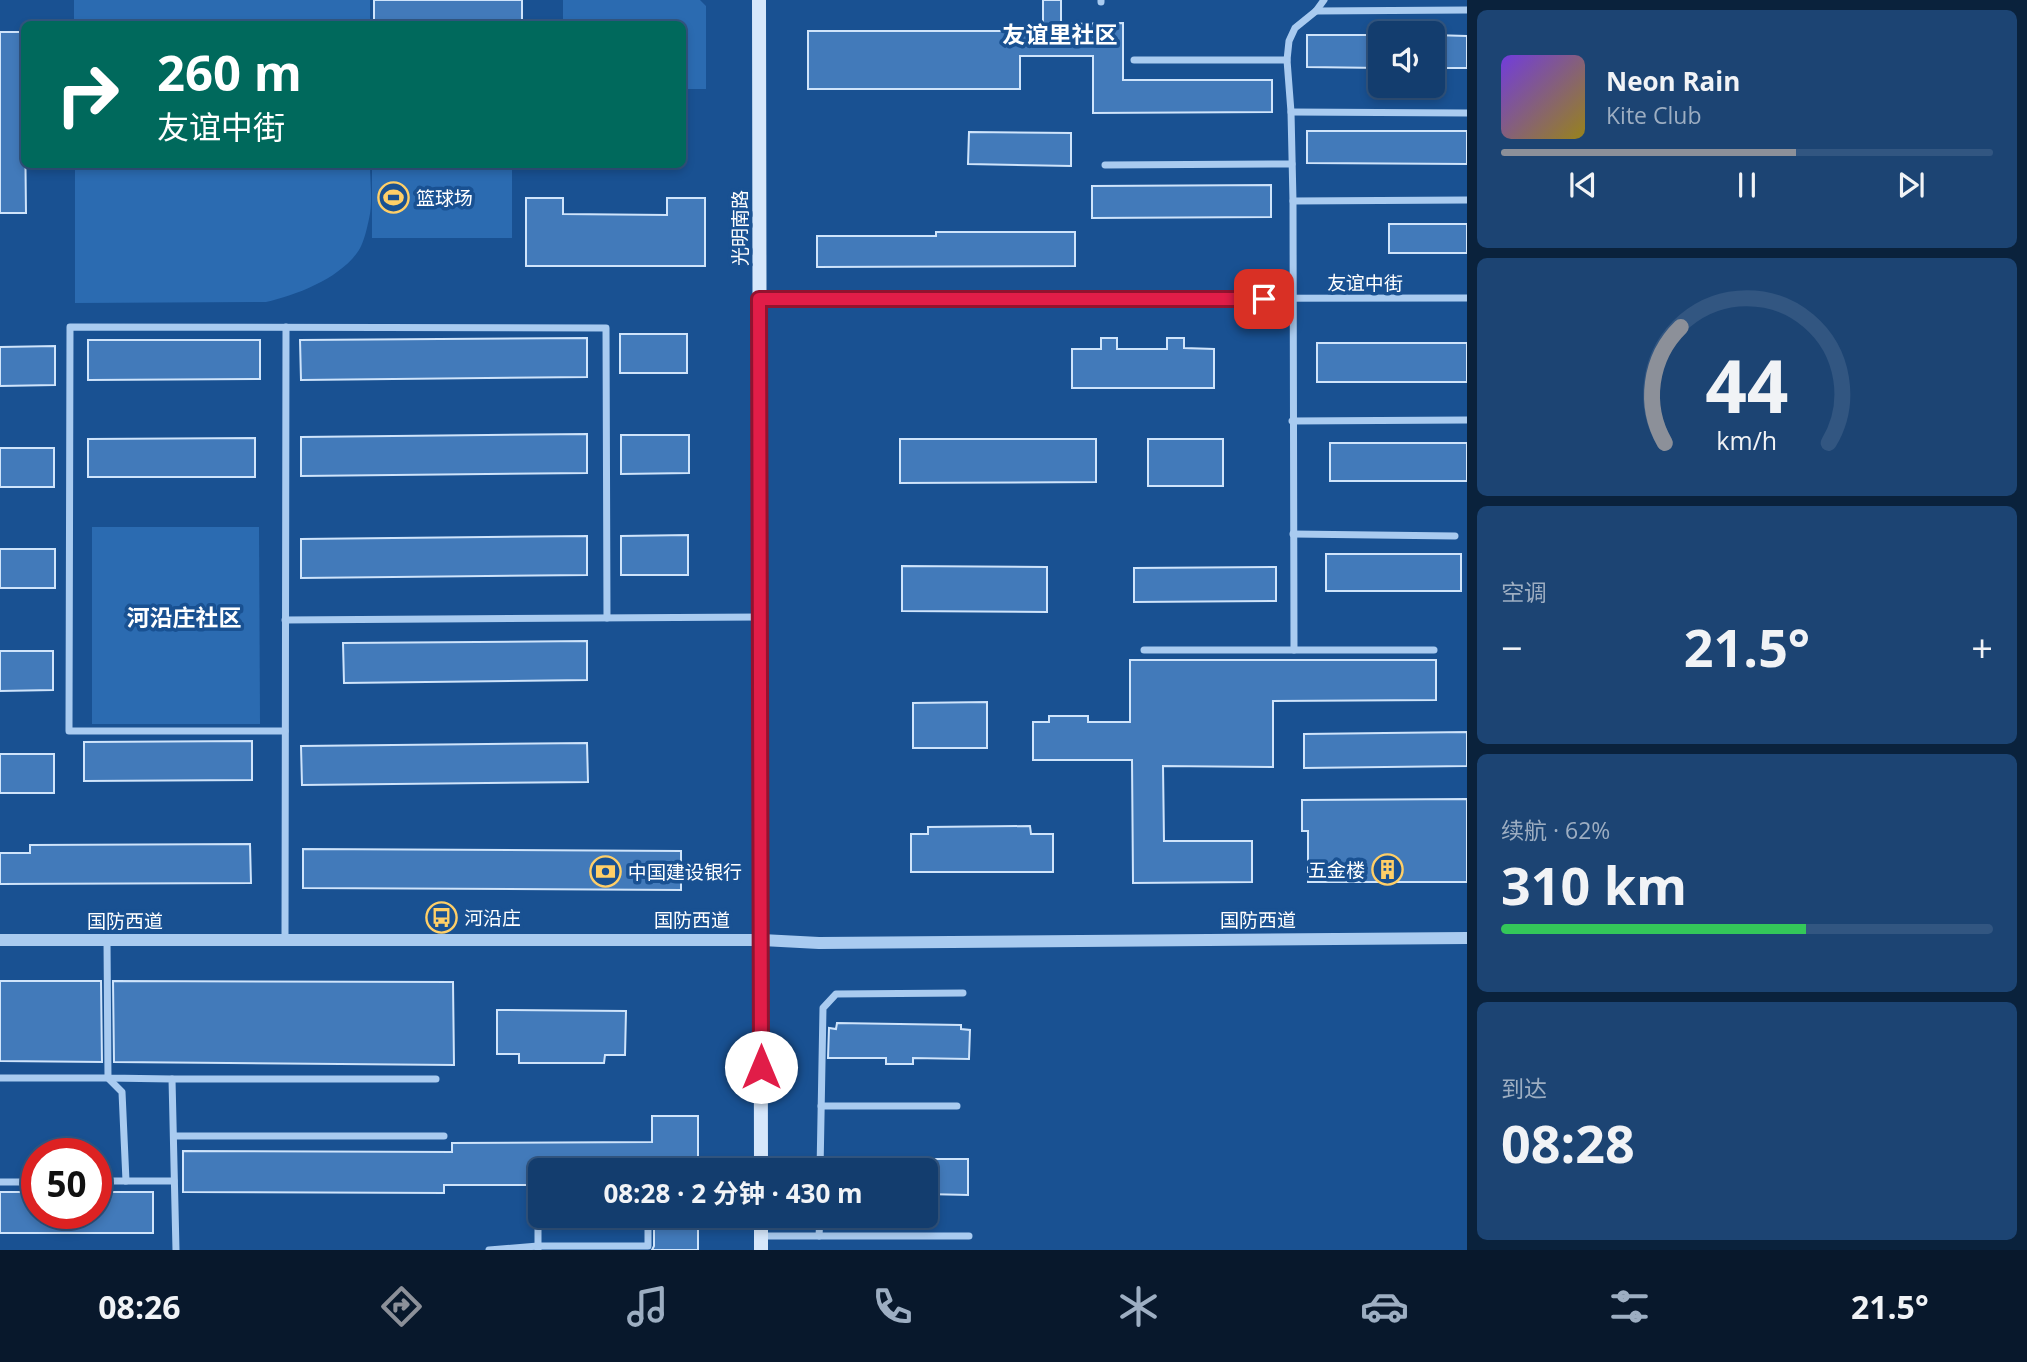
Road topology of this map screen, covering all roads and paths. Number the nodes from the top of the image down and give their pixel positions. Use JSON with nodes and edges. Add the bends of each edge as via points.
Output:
{"nodes":[{"id":1,"x":759,"y":0,"type":"edge"},
{"id":2,"x":1324,"y":0,"type":"edge"},
{"id":3,"x":1467,"y":10,"type":"edge"},
{"id":4,"x":1317,"y":11,"type":"junction"},
{"id":5,"x":1134,"y":60,"type":"dead end"},
{"id":6,"x":1287,"y":60,"type":"junction"},
{"id":7,"x":1291,"y":112,"type":"junction"},
{"id":8,"x":1467,"y":113,"type":"edge"},
{"id":9,"x":1292,"y":164,"type":"junction"},
{"id":10,"x":1105,"y":165,"type":"dead end"},
{"id":11,"x":1467,"y":200,"type":"edge"},
{"id":12,"x":1293,"y":201,"type":"junction"},
{"id":13,"x":759,"y":299,"type":"junction"},
{"id":14,"x":1292,"y":299,"type":"junction"},
{"id":15,"x":1467,"y":299,"type":"edge"},
{"id":16,"x":286,"y":327,"type":"junction"},
{"id":17,"x":1467,"y":420,"type":"edge"},
{"id":18,"x":1293,"y":421,"type":"junction"},
{"id":19,"x":1293,"y":534,"type":"junction"},
{"id":20,"x":1455,"y":536,"type":"dead end"},
{"id":21,"x":760,"y":617,"type":"junction"},
{"id":22,"x":607,"y":618,"type":"junction"},
{"id":23,"x":285,"y":620,"type":"junction"},
{"id":24,"x":1144,"y":650,"type":"dead end"},
{"id":25,"x":1294,"y":650,"type":"junction"},
{"id":26,"x":1434,"y":650,"type":"dead end"},
{"id":27,"x":285,"y":730,"type":"junction"},
{"id":28,"x":1467,"y":938,"type":"edge"},
{"id":29,"x":0,"y":940,"type":"edge"},
{"id":30,"x":107,"y":940,"type":"junction"},
{"id":31,"x":285,"y":940,"type":"junction"},
{"id":32,"x":762,"y":940,"type":"junction"},
{"id":33,"x":963,"y":993,"type":"dead end"},
{"id":34,"x":0,"y":1078,"type":"edge"},
{"id":35,"x":108,"y":1078,"type":"junction"},
{"id":36,"x":172,"y":1079,"type":"junction"},
{"id":37,"x":436,"y":1079,"type":"dead end"},
{"id":38,"x":821,"y":1106,"type":"junction"},
{"id":39,"x":957,"y":1106,"type":"dead end"},
{"id":40,"x":174,"y":1136,"type":"junction"},
{"id":41,"x":444,"y":1136,"type":"dead end"},
{"id":42,"x":761,"y":1158,"type":"edge"},
{"id":43,"x":820,"y":1158,"type":"edge"},
{"id":44,"x":112,"y":1181,"type":"edge"},
{"id":45,"x":126,"y":1181,"type":"junction"},
{"id":46,"x":174,"y":1181,"type":"junction"},
{"id":47,"x":0,"y":1182,"type":"edge"},
{"id":48,"x":21,"y":1182,"type":"edge"},
{"id":49,"x":538,"y":1228,"type":"edge"},
{"id":50,"x":648,"y":1228,"type":"edge"},
{"id":51,"x":819,"y":1228,"type":"edge"},
{"id":52,"x":819,"y":1236,"type":"junction"},
{"id":53,"x":969,"y":1236,"type":"dead end"},
{"id":54,"x":761,"y":1243,"type":"edge"},
{"id":55,"x":538,"y":1248,"type":"edge"},
{"id":56,"x":176,"y":1250,"type":"edge"},
{"id":57,"x":489,"y":1250,"type":"edge"}],
"edges":[{"from":1,"to":13,"type":"main road","name":"光明南路"},
{"from":2,"to":4,"type":"street"},
{"from":3,"to":4,"type":"street"},
{"from":4,"to":6,"type":"street","via":[[1295,28]]},
{"from":5,"to":6,"type":"street"},
{"from":6,"to":7,"type":"street"},
{"from":7,"to":8,"type":"street"},
{"from":7,"to":9,"type":"street"},
{"from":9,"to":10,"type":"street"},
{"from":9,"to":12,"type":"street"},
{"from":11,"to":12,"type":"street"},
{"from":12,"to":14,"type":"street"},
{"from":13,"to":14,"type":"street","name":"友谊中街"},
{"from":13,"to":21,"type":"main road","name":"光明南路"},
{"from":14,"to":15,"type":"street","name":"友谊中街"},
{"from":14,"to":18,"type":"street"},
{"from":16,"to":22,"type":"street","via":[[606,328]]},
{"from":16,"to":23,"type":"street"},
{"from":16,"to":27,"type":"street","via":[[70,327],[69,732]]},
{"from":17,"to":18,"type":"street"},
{"from":18,"to":19,"type":"street"},
{"from":19,"to":20,"type":"street"},
{"from":19,"to":25,"type":"street"},
{"from":21,"to":22,"type":"street"},
{"from":21,"to":32,"type":"main road","name":"光明南路"},
{"from":22,"to":23,"type":"street"},
{"from":23,"to":27,"type":"street"},
{"from":24,"to":25,"type":"street"},
{"from":25,"to":26,"type":"street"},
{"from":27,"to":31,"type":"street"},
{"from":28,"to":32,"type":"street","name":"国防西道"},
{"from":29,"to":30,"type":"street","name":"国防西道"},
{"from":30,"to":31,"type":"street","name":"国防西道"},
{"from":30,"to":35,"type":"street"},
{"from":31,"to":32,"type":"street","name":"国防西道"},
{"from":32,"to":42,"type":"main road","name":"光明南路"},
{"from":33,"to":38,"type":"street","via":[[836,994],[823,1008]]},
{"from":34,"to":35,"type":"street"},
{"from":35,"to":36,"type":"street"},
{"from":35,"to":45,"type":"street","via":[[122,1092]]},
{"from":36,"to":37,"type":"street"},
{"from":36,"to":40,"type":"street"},
{"from":38,"to":39,"type":"street"},
{"from":38,"to":43,"type":"street"},
{"from":40,"to":41,"type":"street"},
{"from":40,"to":46,"type":"street"},
{"from":44,"to":45,"type":"street"},
{"from":45,"to":46,"type":"street"},
{"from":46,"to":56,"type":"street"},
{"from":47,"to":48,"type":"street"},
{"from":49,"to":55,"type":"street"},
{"from":50,"to":55,"type":"street","via":[[648,1246]]},
{"from":51,"to":52,"type":"street"},
{"from":52,"to":53,"type":"street"},
{"from":52,"to":54,"type":"street"},
{"from":55,"to":57,"type":"street"}]}
